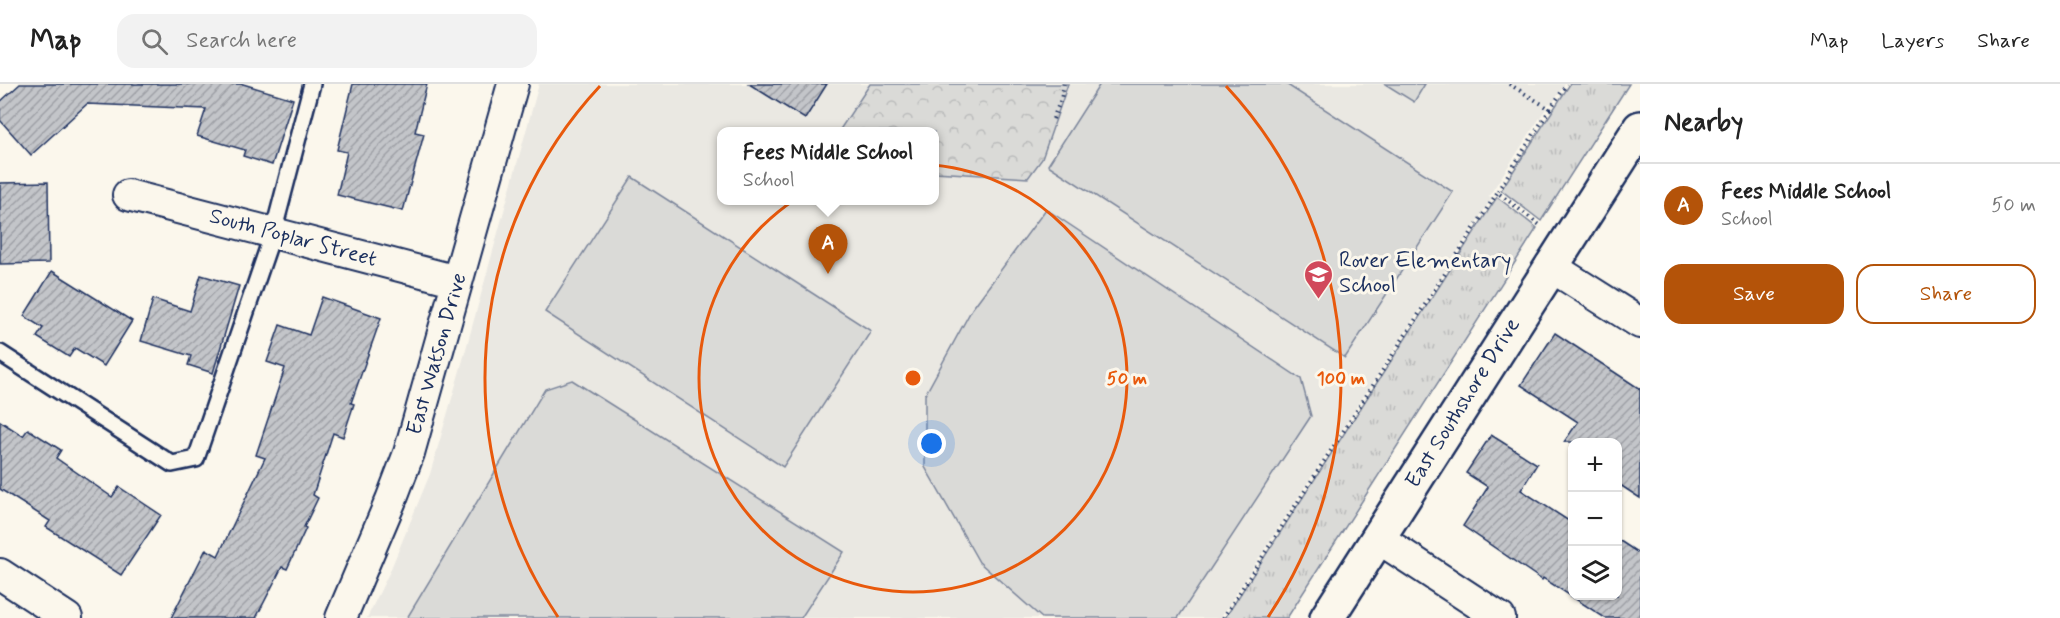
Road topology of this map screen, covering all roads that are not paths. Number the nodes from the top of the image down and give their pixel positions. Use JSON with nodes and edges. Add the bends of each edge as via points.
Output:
{"nodes":[{"id":1,"x":312,"y":84,"type":"edge"},
{"id":2,"x":513,"y":84,"type":"edge"},
{"id":3,"x":1640,"y":128,"type":"edge"},
{"id":4,"x":128,"y":195,"type":"dead end"},
{"id":5,"x":273,"y":233,"type":"junction"},
{"id":6,"x":1550,"y":266,"type":"junction"},
{"id":7,"x":457,"y":281,"type":"junction"},
{"id":8,"x":1640,"y":323,"type":"edge"},
{"id":9,"x":0,"y":353,"type":"edge"},
{"id":10,"x":1378,"y":538,"type":"junction"},
{"id":11,"x":0,"y":574,"type":"edge"},
{"id":12,"x":67,"y":618,"type":"edge"},
{"id":13,"x":341,"y":618,"type":"edge"},
{"id":14,"x":1327,"y":618,"type":"edge"},
{"id":15,"x":1500,"y":618,"type":"edge"}],
"edges":[{"from":1,"to":5,"type":"lane"},
{"from":2,"to":7,"type":"street","name":"East Watson Drive"},
{"from":3,"to":6,"type":"street","name":"East Southshore Drive"},
{"from":4,"to":5,"type":"street","name":"South Poplar Street"},
{"from":5,"to":7,"type":"street","name":"South Poplar Street"},
{"from":5,"to":9,"type":"lane","via":[[196,459],[171,464]]},
{"from":6,"to":8,"type":"street"},
{"from":6,"to":10,"type":"street","name":"East Southshore Drive"},
{"from":7,"to":13,"type":"street","name":"East Watson Drive","via":[[409,453]]},
{"from":10,"to":14,"type":"street","name":"East Southshore Drive"},
{"from":10,"to":15,"type":"street"},
{"from":11,"to":12,"type":"street"}]}
